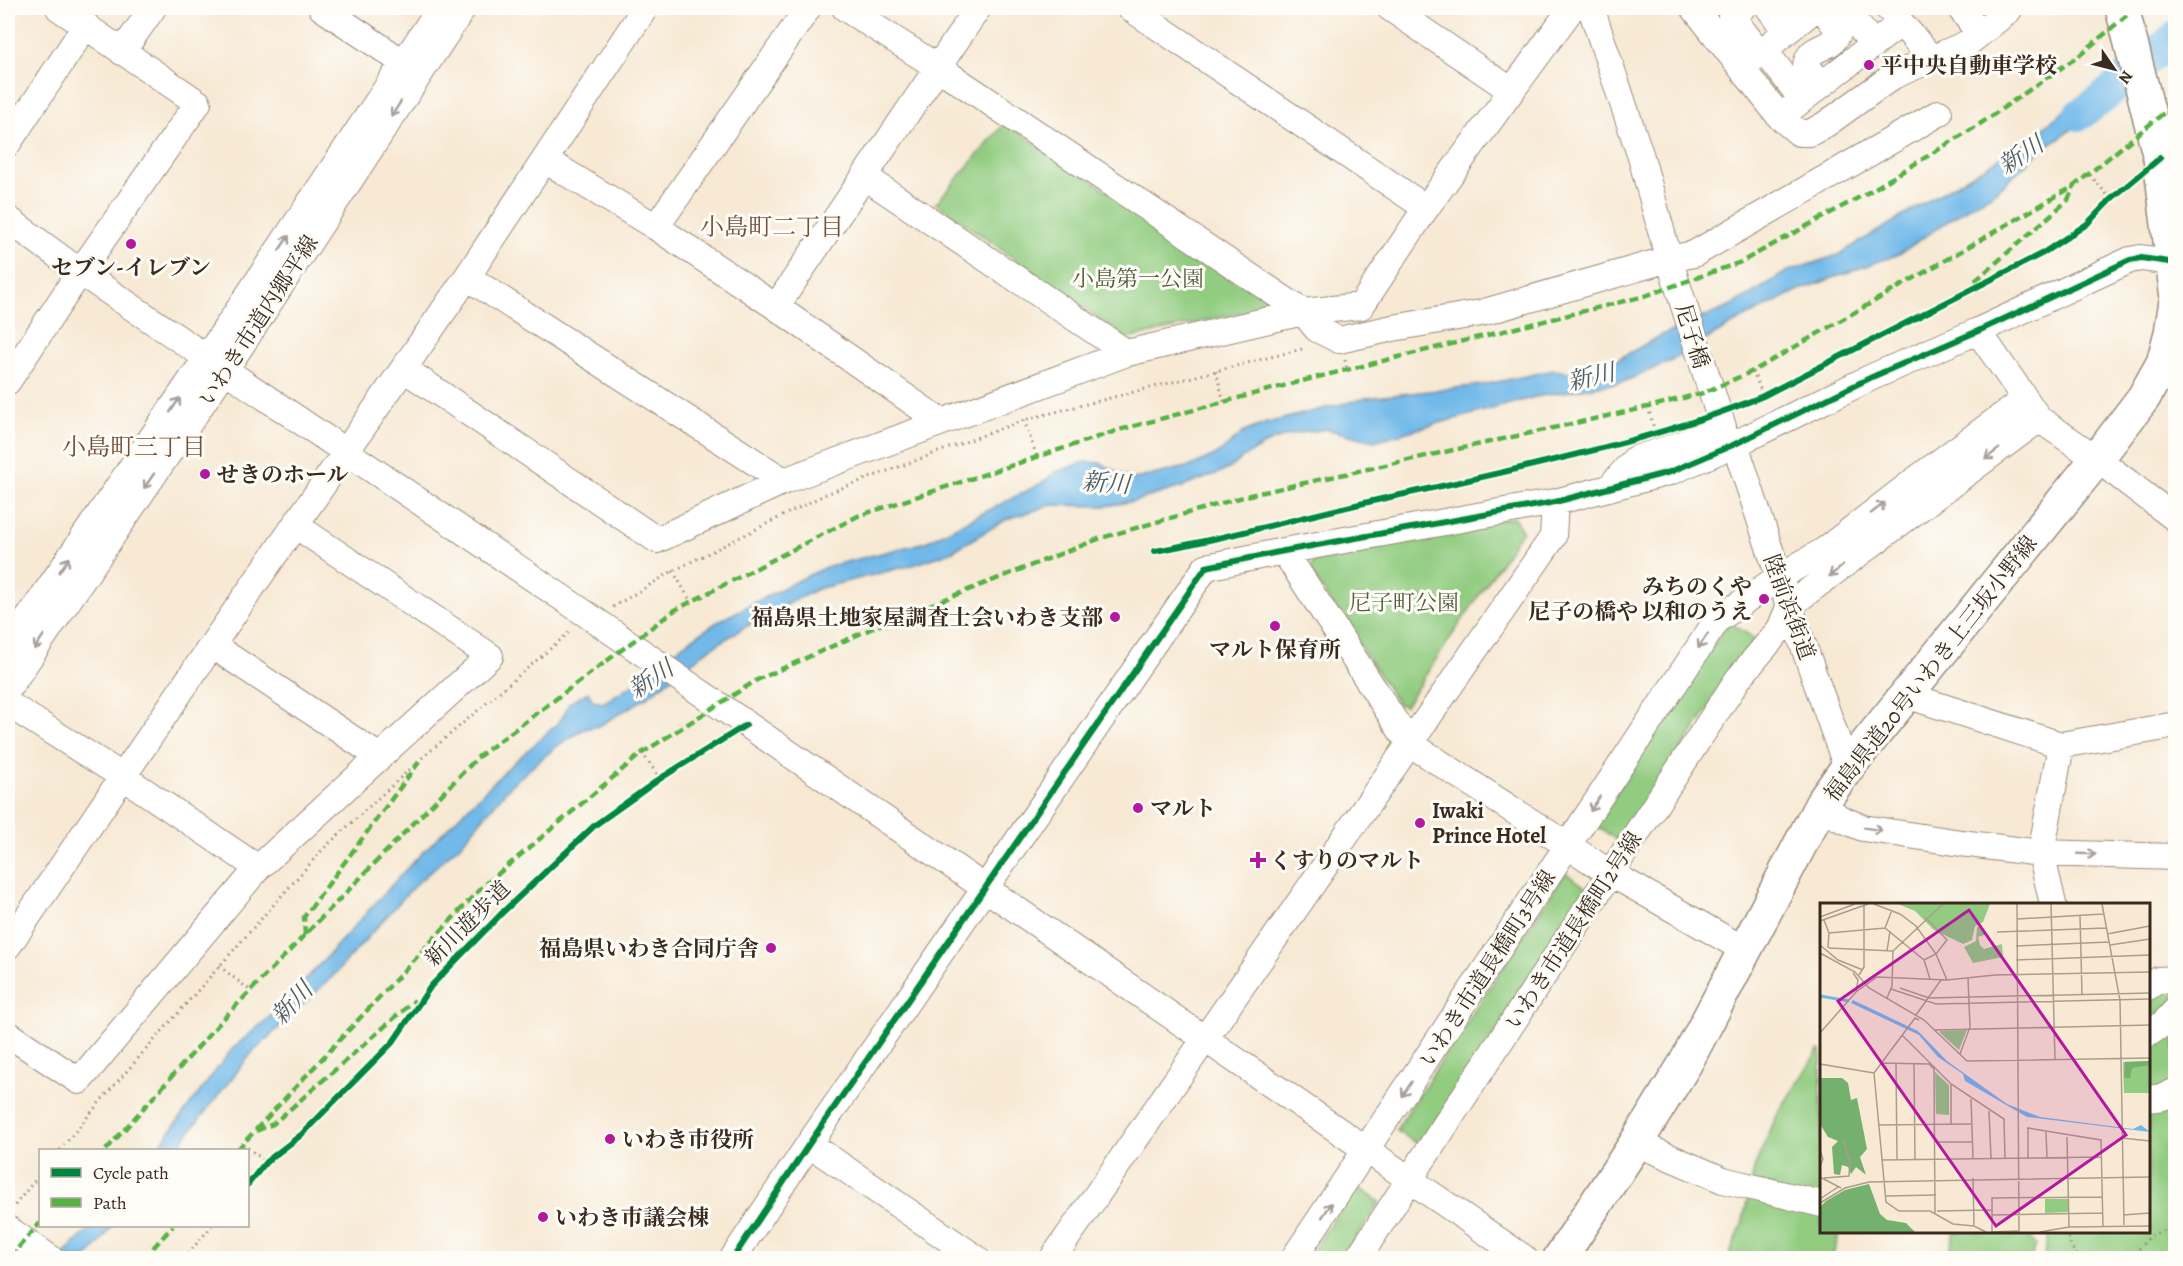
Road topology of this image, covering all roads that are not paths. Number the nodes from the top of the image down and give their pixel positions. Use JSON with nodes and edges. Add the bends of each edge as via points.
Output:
{"nodes":[{"id":1,"x":59,"y":8,"type":"edge"},
{"id":2,"x":153,"y":8,"type":"edge"},
{"id":3,"x":322,"y":8,"type":"edge"},
{"id":4,"x":440,"y":8,"type":"edge"},
{"id":5,"x":463,"y":8,"type":"edge"},
{"id":6,"x":645,"y":8,"type":"edge"},
{"id":7,"x":808,"y":8,"type":"edge"},
{"id":8,"x":845,"y":8,"type":"edge"},
{"id":9,"x":978,"y":8,"type":"edge"},
{"id":10,"x":1130,"y":8,"type":"edge"},
{"id":11,"x":1390,"y":8,"type":"edge"},
{"id":12,"x":1572,"y":8,"type":"edge"},
{"id":13,"x":1592,"y":8,"type":"edge"},
{"id":14,"x":1695,"y":8,"type":"edge"},
{"id":15,"x":1742,"y":8,"type":"edge"},
{"id":16,"x":1769,"y":8,"type":"edge"},
{"id":17,"x":1816,"y":8,"type":"edge"},
{"id":18,"x":1822,"y":8,"type":"edge"},
{"id":19,"x":1844,"y":8,"type":"edge"},
{"id":20,"x":1960,"y":8,"type":"edge"},
{"id":21,"x":2010,"y":8,"type":"edge"},
{"id":22,"x":2122,"y":8,"type":"edge"},
{"id":23,"x":1895,"y":15,"type":"edge"},
{"id":24,"x":86,"y":26,"type":"junction"},
{"id":25,"x":1786,"y":32,"type":"junction"},
{"id":26,"x":1979,"y":33,"type":"junction"},
{"id":27,"x":1873,"y":44,"type":"junction"},
{"id":28,"x":122,"y":52,"type":"junction"},
{"id":29,"x":1755,"y":57,"type":"junction"},
{"id":30,"x":1932,"y":59,"type":"junction"},
{"id":31,"x":411,"y":68,"type":"junction"},
{"id":32,"x":939,"y":68,"type":"junction"},
{"id":33,"x":1512,"y":90,"type":"junction"},
{"id":34,"x":1812,"y":92,"type":"junction"},
{"id":35,"x":1939,"y":113,"type":"dead end"},
{"id":36,"x":1780,"y":117,"type":"junction"},
{"id":37,"x":8,"y":143,"type":"edge"},
{"id":38,"x":2160,"y":158,"type":"junction"},
{"id":39,"x":545,"y":160,"type":"junction"},
{"id":40,"x":864,"y":177,"type":"junction"},
{"id":41,"x":2175,"y":186,"type":"edge"},
{"id":42,"x":1426,"y":208,"type":"junction"},
{"id":43,"x":8,"y":219,"type":"edge"},
{"id":44,"x":656,"y":227,"type":"junction"},
{"id":45,"x":1669,"y":259,"type":"junction"},
{"id":46,"x":80,"y":272,"type":"junction"},
{"id":47,"x":2174,"y":272,"type":"edge"},
{"id":48,"x":467,"y":277,"type":"junction"},
{"id":49,"x":2175,"y":301,"type":"edge"},
{"id":50,"x":776,"y":307,"type":"junction"},
{"id":51,"x":1303,"y":312,"type":"junction"},
{"id":52,"x":1978,"y":331,"type":"junction"},
{"id":53,"x":1127,"y":353,"type":"junction"},
{"id":54,"x":216,"y":364,"type":"junction"},
{"id":55,"x":404,"y":369,"type":"junction"},
{"id":56,"x":8,"y":381,"type":"edge"},
{"id":57,"x":2032,"y":409,"type":"junction"},
{"id":58,"x":940,"y":421,"type":"junction"},
{"id":59,"x":1735,"y":444,"type":"junction"},
{"id":60,"x":346,"y":452,"type":"junction"},
{"id":61,"x":2097,"y":459,"type":"junction"},
{"id":62,"x":784,"y":481,"type":"junction"},
{"id":63,"x":1609,"y":488,"type":"junction"},
{"id":64,"x":1555,"y":502,"type":"junction"},
{"id":65,"x":2175,"y":519,"type":"edge"},
{"id":66,"x":295,"y":525,"type":"junction"},
{"id":67,"x":1284,"y":550,"type":"junction"},
{"id":68,"x":1779,"y":577,"type":"junction"},
{"id":69,"x":1790,"y":605,"type":"junction"},
{"id":70,"x":212,"y":645,"type":"junction"},
{"id":71,"x":8,"y":648,"type":"edge"},
{"id":72,"x":8,"y":689,"type":"edge"},
{"id":73,"x":1906,"y":695,"type":"junction"},
{"id":74,"x":8,"y":704,"type":"edge"},
{"id":75,"x":2175,"y":724,"type":"edge"},
{"id":76,"x":1409,"y":743,"type":"junction"},
{"id":77,"x":2061,"y":745,"type":"junction"},
{"id":78,"x":378,"y":756,"type":"junction"},
{"id":79,"x":1847,"y":768,"type":"junction"},
{"id":80,"x":122,"y":776,"type":"junction"},
{"id":81,"x":1822,"y":802,"type":"junction"},
{"id":82,"x":1569,"y":844,"type":"junction"},
{"id":83,"x":2041,"y":853,"type":"junction"},
{"id":84,"x":2175,"y":858,"type":"edge"},
{"id":85,"x":258,"y":868,"type":"junction"},
{"id":86,"x":1610,"y":873,"type":"junction"},
{"id":87,"x":985,"y":889,"type":"junction"},
{"id":88,"x":2053,"y":903,"type":"edge"},
{"id":89,"x":8,"y":946,"type":"edge"},
{"id":90,"x":1745,"y":950,"type":"junction"},
{"id":91,"x":2175,"y":979,"type":"edge"},
{"id":92,"x":2150,"y":986,"type":"edge"},
{"id":93,"x":2175,"y":1010,"type":"edge"},
{"id":94,"x":2150,"y":1033,"type":"edge"},
{"id":95,"x":8,"y":1034,"type":"edge"},
{"id":96,"x":1205,"y":1040,"type":"junction"},
{"id":97,"x":2175,"y":1091,"type":"edge"},
{"id":98,"x":2150,"y":1099,"type":"edge"},
{"id":99,"x":1636,"y":1143,"type":"junction"},
{"id":100,"x":809,"y":1144,"type":"junction"},
{"id":101,"x":1367,"y":1149,"type":"junction"},
{"id":102,"x":1411,"y":1179,"type":"junction"},
{"id":103,"x":1820,"y":1204,"type":"edge"},
{"id":104,"x":8,"y":1229,"type":"edge"},
{"id":105,"x":50,"y":1258,"type":"edge"},
{"id":106,"x":733,"y":1258,"type":"edge"},
{"id":107,"x":976,"y":1258,"type":"edge"},
{"id":108,"x":1053,"y":1258,"type":"edge"},
{"id":109,"x":1294,"y":1258,"type":"edge"},
{"id":110,"x":1358,"y":1258,"type":"edge"},
{"id":111,"x":1524,"y":1258,"type":"edge"},
{"id":112,"x":1560,"y":1258,"type":"edge"}],
"edges":[{"from":1,"to":24,"type":"street"},
{"from":2,"to":28,"type":"street"},
{"from":3,"to":31,"type":"street"},
{"from":4,"to":31,"type":"street","name":"いわき市道内郷平線"},
{"from":5,"to":31,"type":"street","name":"いわき市道内郷平線"},
{"from":6,"to":39,"type":"street"},
{"from":7,"to":44,"type":"street"},
{"from":8,"to":32,"type":"street"},
{"from":9,"to":32,"type":"street"},
{"from":10,"to":42,"type":"street"},
{"from":11,"to":33,"type":"street"},
{"from":12,"to":33,"type":"street"},
{"from":13,"to":45,"type":"street","name":"尼子橋","via":[[1641,157]]},
{"from":14,"to":29,"type":"street"},
{"from":15,"to":29,"type":"street","via":[[1731,16]]},
{"from":16,"to":25,"type":"street"},
{"from":17,"to":25,"type":"street"},
{"from":18,"to":34,"type":"street","via":[[1839,31],[1833,42],[1808,57]]},
{"from":19,"to":27,"type":"street"},
{"from":20,"to":26,"type":"street"},
{"from":21,"to":26,"type":"street"},
{"from":22,"to":38,"type":"main road"},
{"from":23,"to":27,"type":"street"},
{"from":23,"to":30,"type":"street"},
{"from":24,"to":28,"type":"street"},
{"from":24,"to":37,"type":"street"},
{"from":25,"to":29,"type":"street"},
{"from":26,"to":30,"type":"street"},
{"from":27,"to":34,"type":"street"},
{"from":28,"to":46,"type":"street","via":[[198,103]]},
{"from":29,"to":34,"type":"street","via":[[1791,70]]},
{"from":29,"to":36,"type":"street"},
{"from":30,"to":36,"type":"street","via":[[1893,76],[1810,133],[1799,133]]},
{"from":31,"to":54,"type":"street","name":"いわき市道内郷平線"},
{"from":32,"to":40,"type":"street"},
{"from":32,"to":51,"type":"street"},
{"from":33,"to":42,"type":"street"},
{"from":34,"to":36,"type":"street"},
{"from":35,"to":45,"type":"street","via":[[1694,254]]},
{"from":38,"to":41,"type":"street"},
{"from":38,"to":47,"type":"main road"},
{"from":39,"to":44,"type":"street"},
{"from":39,"to":48,"type":"street"},
{"from":40,"to":50,"type":"street"},
{"from":40,"to":53,"type":"street"},
{"from":42,"to":51,"type":"street","via":[[1361,306]]},
{"from":43,"to":46,"type":"street"},
{"from":44,"to":50,"type":"street"},
{"from":45,"to":51,"type":"street","via":[[1481,313],[1339,340],[1317,329]]},
{"from":45,"to":63,"type":"street","name":"尼子橋","via":[[1723,427],[1635,459]]},
{"from":46,"to":54,"type":"street"},
{"from":46,"to":56,"type":"street"},
{"from":47,"to":52,"type":"street","via":[[2141,258],[2130,260]]},
{"from":48,"to":55,"type":"street"},
{"from":48,"to":62,"type":"street"},
{"from":49,"to":61,"type":"main road","name":"福島県道20号いわき上三坂小野線","via":[[2163,363],[2144,397]]},
{"from":50,"to":58,"type":"street"},
{"from":51,"to":53,"type":"street"},
{"from":52,"to":57,"type":"street"},
{"from":52,"to":59,"type":"street"},
{"from":53,"to":58,"type":"street"},
{"from":54,"to":60,"type":"street"},
{"from":71,"to":54,"type":"street","name":"いわき市道内郷平線","one_way":true},
{"from":54,"to":72,"type":"street","name":"いわき市道内郷平線","one_way":true},
{"from":55,"to":60,"type":"street"},
{"from":55,"to":62,"type":"street","via":[[657,540]]},
{"from":57,"to":61,"type":"street"},
{"from":68,"to":57,"type":"street","name":"いわき市道長橋町3号線","one_way":true,"via":[[1825,550],[1914,480]]},
{"from":57,"to":69,"type":"street","one_way":true},
{"from":58,"to":62,"type":"street"},
{"from":59,"to":63,"type":"street","via":[[1670,472]]},
{"from":59,"to":68,"type":"street","name":"陸前浜街道"},
{"from":60,"to":66,"type":"street"},
{"from":60,"to":87,"type":"street"},
{"from":61,"to":65,"type":"street"},
{"from":61,"to":73,"type":"main road","name":"福島県道20号いわき上三坂小野線"},
{"from":63,"to":64,"type":"street"},
{"from":64,"to":67,"type":"street"},
{"from":64,"to":76,"type":"street","via":[[1553,537]]},
{"from":66,"to":70,"type":"street"},
{"from":66,"to":78,"type":"street","via":[[490,656]]},
{"from":67,"to":76,"type":"street"},
{"from":67,"to":87,"type":"street","via":[[1206,567]]},
{"from":68,"to":69,"type":"street","name":"陸前浜街道"},
{"from":68,"to":82,"type":"street","name":"いわき市道長橋町3号線","one_way":true,"via":[[1717,620]]},
{"from":69,"to":79,"type":"street","name":"陸前浜街道"},
{"from":69,"to":86,"type":"street","name":"いわき市道長橋町2号線","via":[[1780,628],[1738,679]]},
{"from":70,"to":78,"type":"street"},
{"from":70,"to":80,"type":"street"},
{"from":73,"to":77,"type":"street"},
{"from":73,"to":79,"type":"main road","name":"福島県道20号いわき上三坂小野線"},
{"from":74,"to":80,"type":"street"},
{"from":75,"to":77,"type":"street"},
{"from":76,"to":82,"type":"street"},
{"from":76,"to":96,"type":"street"},
{"from":77,"to":83,"type":"street"},
{"from":78,"to":85,"type":"street"},
{"from":79,"to":81,"type":"main road","name":"福島県道20号いわき上三坂小野線"},
{"from":80,"to":85,"type":"street"},
{"from":80,"to":89,"type":"street"},
{"from":81,"to":83,"type":"street","one_way":true,"via":[[1839,818],[1863,828]]},
{"from":81,"to":90,"type":"main road","name":"福島県道20号いわき上三坂小野線"},
{"from":82,"to":86,"type":"street"},
{"from":82,"to":101,"type":"street","name":"いわき市道長橋町3号線","one_way":true},
{"from":83,"to":84,"type":"street","one_way":true},
{"from":83,"to":88,"type":"street"},
{"from":85,"to":95,"type":"street","via":[[79,1081]]},
{"from":86,"to":90,"type":"street"},
{"from":86,"to":102,"type":"street","name":"いわき市道長橋町2号線"},
{"from":87,"to":96,"type":"street"},
{"from":87,"to":100,"type":"street"},
{"from":90,"to":99,"type":"main road","name":"福島県道20号いわき上三坂小野線","via":[[1685,1064]]},
{"from":91,"to":92,"type":"street","via":[[2158,980]]},
{"from":93,"to":94,"type":"street"},
{"from":96,"to":101,"type":"street"},
{"from":96,"to":108,"type":"street"},
{"from":97,"to":98,"type":"street"},
{"from":99,"to":103,"type":"street","via":[[1723,1180]]},
{"from":99,"to":112,"type":"main road","name":"福島県道20号いわき上三坂小野線"},
{"from":100,"to":106,"type":"street"},
{"from":100,"to":107,"type":"street"},
{"from":101,"to":102,"type":"street"},
{"from":109,"to":101,"type":"street","name":"いわき市道長橋町3号線","one_way":true},
{"from":102,"to":110,"type":"street","name":"いわき市道長橋町2号線"},
{"from":102,"to":111,"type":"street"},
{"from":104,"to":105,"type":"street"}]}
